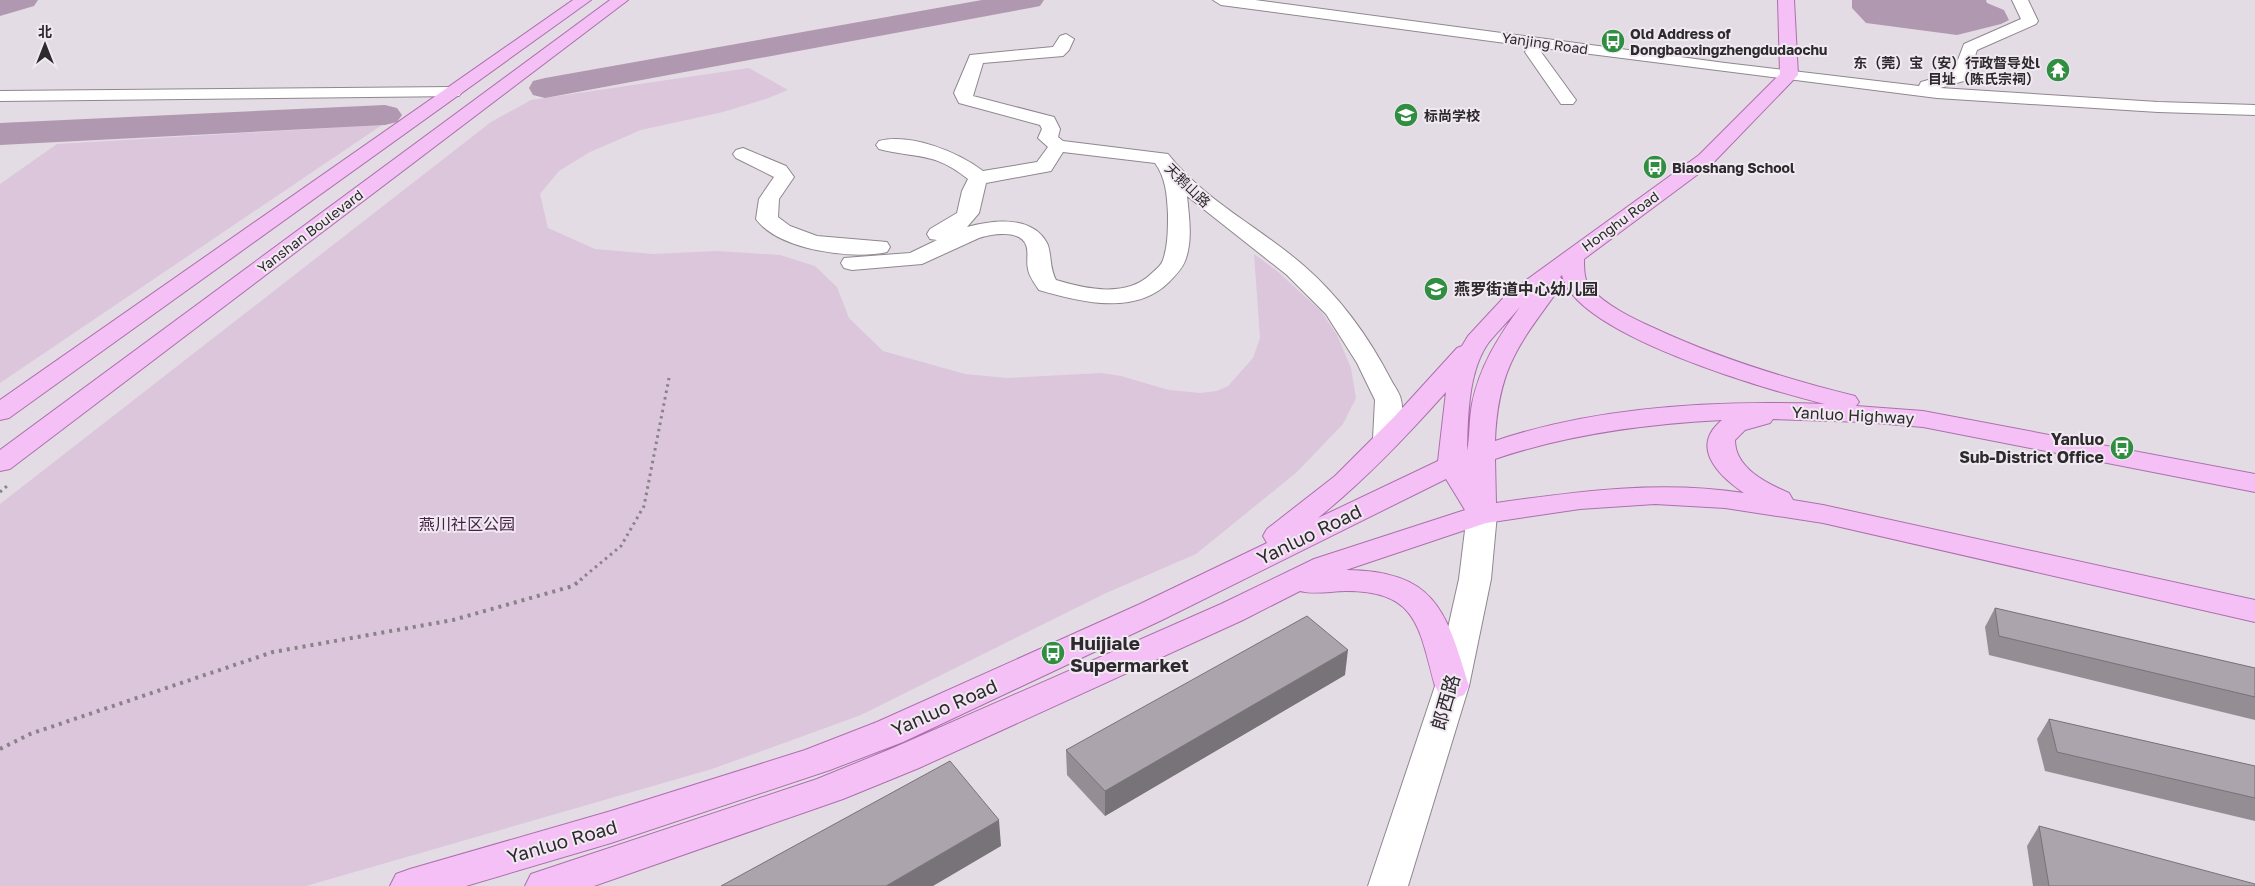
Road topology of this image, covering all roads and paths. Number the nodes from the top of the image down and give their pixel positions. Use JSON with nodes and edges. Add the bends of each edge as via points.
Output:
{"nodes":[{"id":1,"x":583,"y":0,"type":"edge"},
{"id":2,"x":620,"y":0,"type":"edge"},
{"id":3,"x":1221,"y":0,"type":"edge"},
{"id":4,"x":1264,"y":0,"type":"edge"},
{"id":5,"x":1786,"y":0,"type":"edge"},
{"id":6,"x":2020,"y":0,"type":"edge"},
{"id":7,"x":1066,"y":39,"type":"dead end"},
{"id":8,"x":1538,"y":42,"type":"junction"},
{"id":9,"x":1789,"y":75,"type":"junction"},
{"id":10,"x":1916,"y":90,"type":"junction"},
{"id":11,"x":453,"y":92,"type":"junction"},
{"id":12,"x":0,"y":96,"type":"edge"},
{"id":13,"x":1567,"y":100,"type":"dead end"},
{"id":14,"x":2255,"y":110,"type":"edge"},
{"id":15,"x":886,"y":145,"type":"dead end"},
{"id":16,"x":1058,"y":146,"type":"junction"},
{"id":17,"x":743,"y":154,"type":"dead end"},
{"id":18,"x":1173,"y":174,"type":"junction"},
{"id":19,"x":979,"y":178,"type":"junction"},
{"id":20,"x":1573,"y":255,"type":"junction"},
{"id":21,"x":852,"y":263,"type":"dead end"},
{"id":22,"x":1477,"y":341,"type":"junction"},
{"id":23,"x":668,"y":378,"type":"dead end"},
{"id":24,"x":1786,"y":411,"type":"junction"},
{"id":25,"x":0,"y":412,"type":"edge"},
{"id":26,"x":1923,"y":419,"type":"junction"},
{"id":27,"x":1387,"y":439,"type":"junction"},
{"id":28,"x":1467,"y":459,"type":"junction"},
{"id":29,"x":0,"y":463,"type":"edge"},
{"id":30,"x":2255,"y":483,"type":"edge"},
{"id":31,"x":1482,"y":514,"type":"junction"},
{"id":32,"x":1824,"y":514,"type":"junction"},
{"id":33,"x":1231,"y":572,"type":"junction"},
{"id":34,"x":1282,"y":587,"type":"junction"},
{"id":35,"x":2255,"y":611,"type":"edge"},
{"id":36,"x":1452,"y":686,"type":"junction"},
{"id":37,"x":0,"y":749,"type":"edge"},
{"id":38,"x":410,"y":886,"type":"edge"},
{"id":39,"x":545,"y":886,"type":"edge"},
{"id":40,"x":1388,"y":886,"type":"edge"}],
"edges":[{"from":1,"to":11,"type":"main road","name":"Yanshan Boulevard"},
{"from":2,"to":29,"type":"main road","name":"Yanshan Boulevard"},
{"from":3,"to":8,"type":"street","name":"Yanjing Road"},
{"from":4,"to":9,"type":"street","name":"Yanjing Road","via":[[1731,62]]},
{"from":5,"to":9,"type":"main road"},
{"from":6,"to":10,"type":"street","via":[[2030,21],[1970,46],[1961,76]]},
{"from":7,"to":16,"type":"street","via":[[1057,52],[976,59],[963,93],[964,99],[1047,121],[1051,129],[1048,138]]},
{"from":8,"to":9,"type":"street","name":"Yanjing Road"},
{"from":8,"to":13,"type":"street","via":[[1533,52]]},
{"from":9,"to":10,"type":"street"},
{"from":9,"to":20,"type":"main road","name":"Honghu Road","via":[[1706,159]]},
{"from":10,"to":14,"type":"street","via":[[2158,107],[2210,106]]},
{"from":11,"to":12,"type":"street"},
{"from":11,"to":25,"type":"main road","name":"Yanshan Boulevard"},
{"from":15,"to":19,"type":"street","via":[[926,149],[949,156]]},
{"from":16,"to":18,"type":"street","name":"天鹅山路","via":[[1161,158]]},
{"from":16,"to":19,"type":"street","via":[[1044,167]]},
{"from":17,"to":19,"type":"street","via":[[779,170],[784,178],[770,199],[767,219],[790,234],[815,242],[855,248],[893,247],[932,237],[956,226],[968,214],[973,185]]},
{"from":18,"to":21,"type":"street","via":[[1178,200],[1174,262],[1157,284],[1136,294],[1076,294],[1048,285],[1039,270],[1037,245],[1029,234],[1010,228],[988,228],[971,233],[914,259]]},
{"from":18,"to":27,"type":"street","name":"天鹅山路","via":[[1212,208],[1295,270],[1335,310],[1370,363],[1388,400]]},
{"from":20,"to":22,"type":"main road","name":"Honghu Road","via":[[1515,300]]},
{"from":20,"to":26,"type":"main road","via":[[1572,276],[1580,291],[1600,309],[1644,333],[1756,376],[1842,401]]},
{"from":20,"to":28,"type":"main road","name":"Honghu Road","via":[[1504,349],[1494,370]]},
{"from":22,"to":27,"type":"main road"},
{"from":22,"to":28,"type":"main road","name":"Honghu Road","via":[[1463,372],[1454,425]]},
{"from":23,"to":37,"type":"path","via":[[644,506],[622,546],[573,586],[453,620],[273,652],[30,734]]},
{"from":24,"to":26,"type":"main road","name":"Yanluo Highway"},
{"from":24,"to":28,"type":"main road","name":"Yanluo Highway","via":[[1684,415],[1602,424],[1554,433]]},
{"from":24,"to":32,"type":"main road","via":[[1743,421],[1728,429],[1721,441],[1722,453],[1732,470],[1768,496]]},
{"from":26,"to":30,"type":"main road","name":"Yanluo Highway"},
{"from":27,"to":33,"type":"main road","via":[[1345,482]]},
{"from":28,"to":31,"type":"main road"},
{"from":28,"to":33,"type":"main road","name":"Yanluo Road"},
{"from":31,"to":32,"type":"main road","via":[[1580,500],[1655,495],[1725,499]]},
{"from":31,"to":34,"type":"main road","name":"Yanluo Road","via":[[1325,566]]},
{"from":31,"to":36,"type":"street","name":"郎西路","via":[[1475,579]]},
{"from":32,"to":35,"type":"main road"},
{"from":33,"to":38,"type":"main road","name":"Yanluo Road","via":[[978,693],[818,760],[611,827]]},
{"from":34,"to":36,"type":"main road","via":[[1331,580],[1365,580],[1390,585],[1413,599],[1428,614],[1438,636]]},
{"from":34,"to":39,"type":"main road","name":"Yanluo Road","via":[[898,762],[830,789]]},
{"from":36,"to":40,"type":"street","name":"郎西路"}]}
